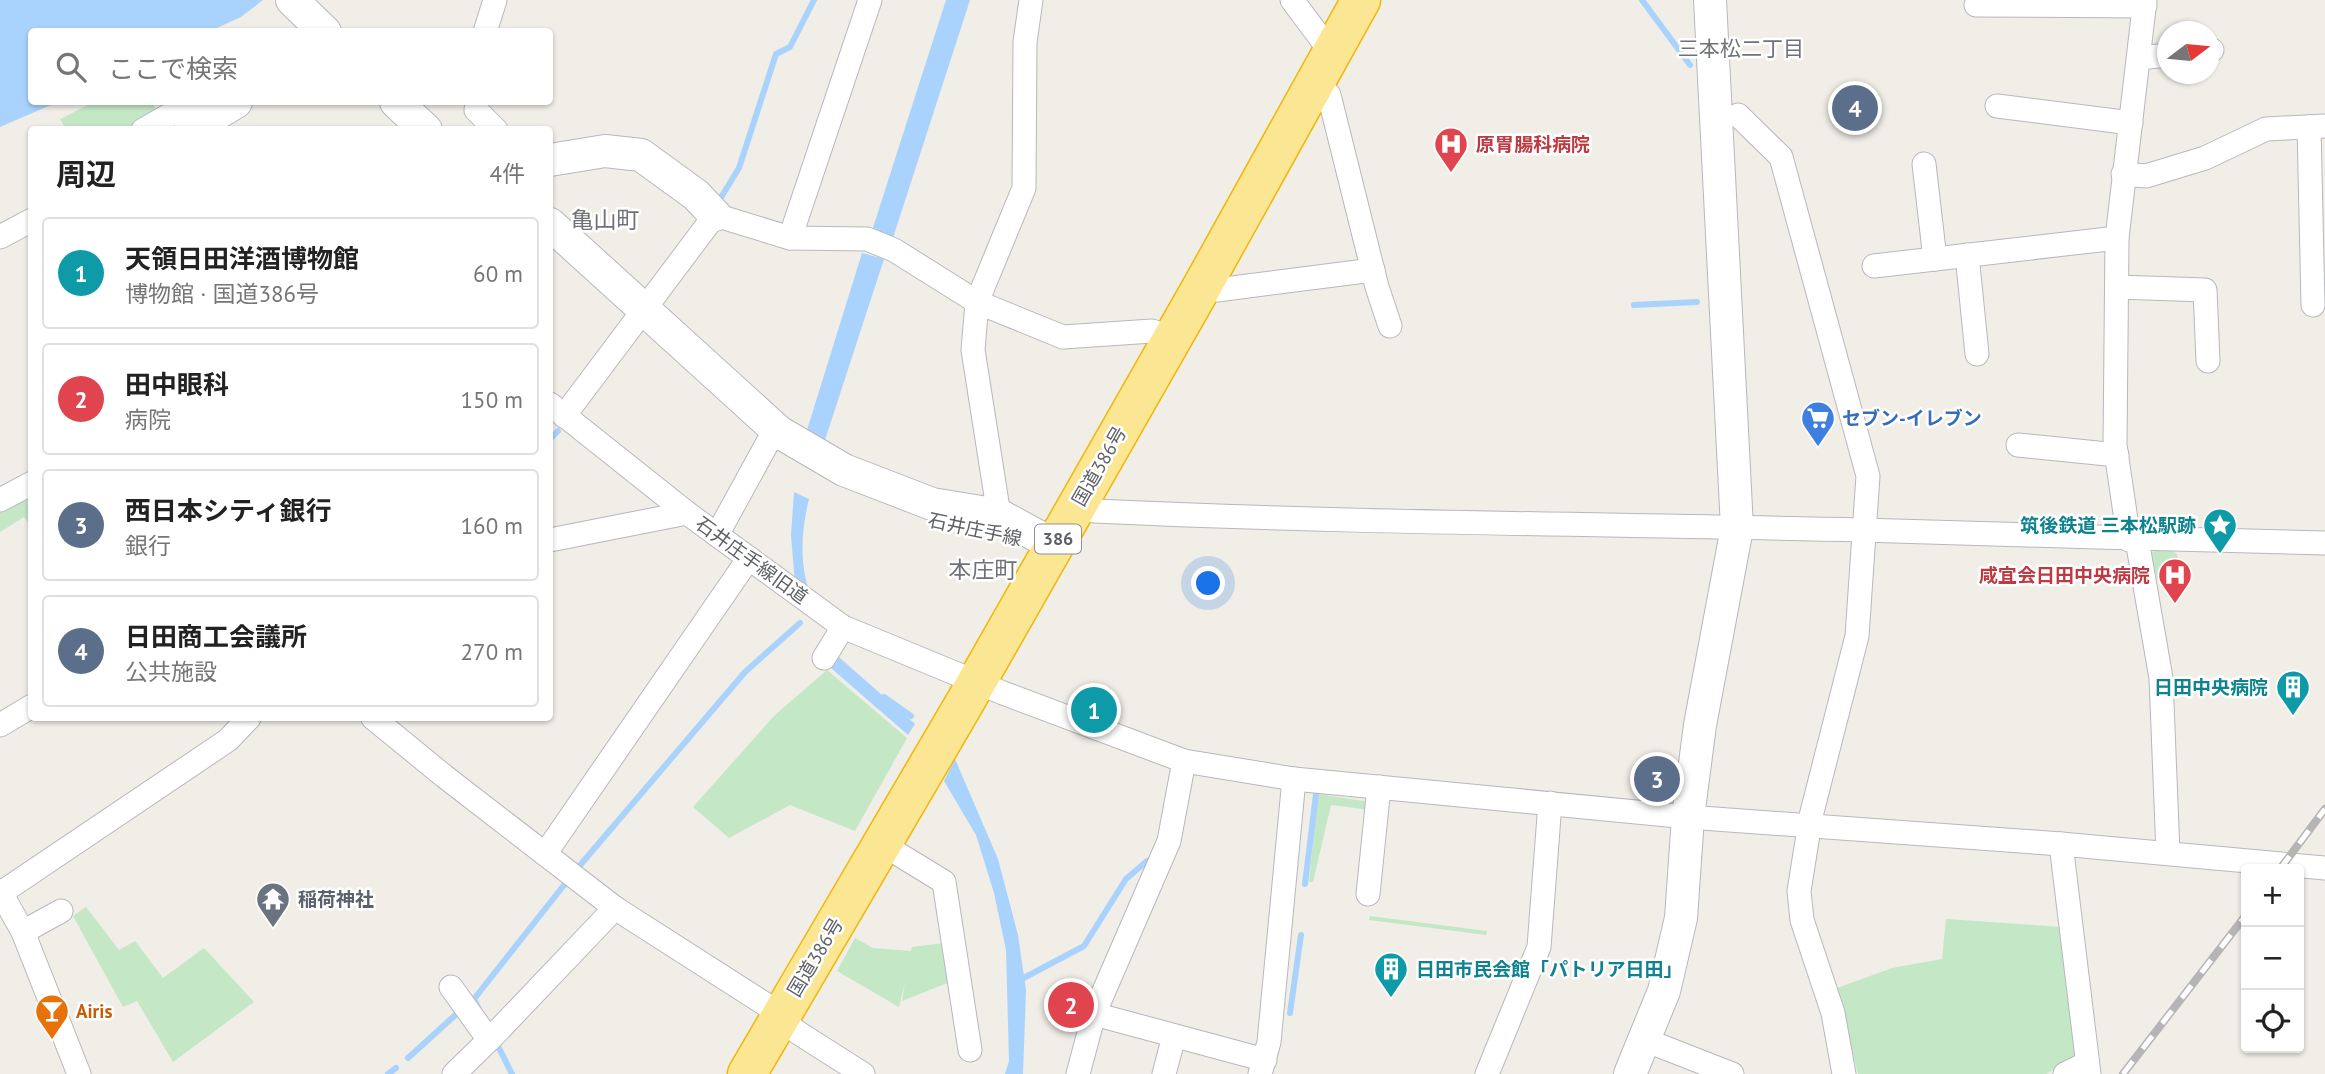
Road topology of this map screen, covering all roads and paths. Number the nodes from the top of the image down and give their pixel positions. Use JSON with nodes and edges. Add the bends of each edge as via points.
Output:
{"nodes":[{"id":1,"x":495,"y":0,"type":"edge"},
{"id":2,"x":870,"y":0,"type":"edge"},
{"id":3,"x":1031,"y":0,"type":"edge"},
{"id":4,"x":1293,"y":0,"type":"edge"},
{"id":5,"x":1361,"y":0,"type":"edge"},
{"id":6,"x":1710,"y":0,"type":"edge"},
{"id":7,"x":2145,"y":3,"type":"edge"},
{"id":8,"x":296,"y":4,"type":"edge"},
{"id":9,"x":1976,"y":5,"type":"dead end"},
{"id":10,"x":321,"y":28,"type":"edge"},
{"id":11,"x":486,"y":28,"type":"edge"},
{"id":12,"x":2157,"y":56,"type":"edge"},
{"id":13,"x":2139,"y":58,"type":"junction"},
{"id":14,"x":1324,"y":66,"type":"junction"},
{"id":15,"x":187,"y":105,"type":"edge"},
{"id":16,"x":231,"y":105,"type":"edge"},
{"id":17,"x":399,"y":105,"type":"edge"},
{"id":18,"x":423,"y":105,"type":"edge"},
{"id":19,"x":477,"y":105,"type":"edge"},
{"id":20,"x":1997,"y":106,"type":"dead end"},
{"id":21,"x":1738,"y":115,"type":"dead end"},
{"id":22,"x":2131,"y":123,"type":"junction"},
{"id":23,"x":150,"y":126,"type":"edge"},
{"id":24,"x":197,"y":126,"type":"edge"},
{"id":25,"x":422,"y":126,"type":"edge"},
{"id":26,"x":445,"y":126,"type":"edge"},
{"id":27,"x":492,"y":126,"type":"edge"},
{"id":28,"x":2317,"y":127,"type":"edge"},
{"id":29,"x":553,"y":160,"type":"edge"},
{"id":30,"x":1924,"y":164,"type":"dead end"},
{"id":31,"x":2123,"y":174,"type":"junction"},
{"id":32,"x":715,"y":215,"type":"junction"},
{"id":33,"x":28,"y":222,"type":"edge"},
{"id":34,"x":553,"y":227,"type":"edge"},
{"id":35,"x":0,"y":237,"type":"edge"},
{"id":36,"x":790,"y":238,"type":"junction"},
{"id":37,"x":2117,"y":238,"type":"junction"},
{"id":38,"x":553,"y":244,"type":"edge"},
{"id":39,"x":1967,"y":255,"type":"junction"},
{"id":40,"x":1935,"y":259,"type":"junction"},
{"id":41,"x":1874,"y":266,"type":"dead end"},
{"id":42,"x":1373,"y":270,"type":"junction"},
{"id":43,"x":2117,"y":287,"type":"junction"},
{"id":44,"x":1200,"y":290,"type":"junction"},
{"id":45,"x":977,"y":302,"type":"junction"},
{"id":46,"x":2313,"y":304,"type":"dead end"},
{"id":47,"x":638,"y":315,"type":"junction"},
{"id":48,"x":1390,"y":326,"type":"dead end"},
{"id":49,"x":1173,"y":338,"type":"junction"},
{"id":50,"x":1977,"y":354,"type":"dead end"},
{"id":51,"x":2208,"y":361,"type":"dead end"},
{"id":52,"x":557,"y":410,"type":"edge"},
{"id":53,"x":768,"y":442,"type":"junction"},
{"id":54,"x":2018,"y":446,"type":"dead end"},
{"id":55,"x":2117,"y":455,"type":"junction"},
{"id":56,"x":28,"y":485,"type":"edge"},
{"id":57,"x":0,"y":500,"type":"edge"},
{"id":58,"x":1076,"y":506,"type":"junction"},
{"id":59,"x":687,"y":513,"type":"junction"},
{"id":60,"x":999,"y":515,"type":"junction"},
{"id":61,"x":1738,"y":528,"type":"junction"},
{"id":62,"x":1863,"y":530,"type":"junction"},
{"id":63,"x":717,"y":535,"type":"junction"},
{"id":64,"x":553,"y":539,"type":"edge"},
{"id":65,"x":2133,"y":540,"type":"junction"},
{"id":66,"x":2325,"y":543,"type":"edge"},
{"id":67,"x":1055,"y":545,"type":"junction"},
{"id":68,"x":749,"y":558,"type":"junction"},
{"id":69,"x":976,"y":681,"type":"junction"},
{"id":70,"x":28,"y":708,"type":"edge"},
{"id":71,"x":246,"y":721,"type":"edge"},
{"id":72,"x":377,"y":721,"type":"edge"},
{"id":73,"x":0,"y":725,"type":"edge"},
{"id":74,"x":1184,"y":761,"type":"junction"},
{"id":75,"x":1294,"y":779,"type":"junction"},
{"id":76,"x":1378,"y":787,"type":"junction"},
{"id":77,"x":1550,"y":803,"type":"junction"},
{"id":78,"x":1688,"y":817,"type":"junction"},
{"id":79,"x":1810,"y":825,"type":"junction"},
{"id":80,"x":882,"y":844,"type":"junction"},
{"id":81,"x":2061,"y":844,"type":"junction"},
{"id":82,"x":2168,"y":853,"type":"junction"},
{"id":83,"x":545,"y":854,"type":"junction"},
{"id":84,"x":2311,"y":873,"type":"edge"},
{"id":85,"x":1,"y":892,"type":"edge"},
{"id":86,"x":1368,"y":894,"type":"dead end"},
{"id":87,"x":615,"y":908,"type":"junction"},
{"id":88,"x":61,"y":911,"type":"dead end"},
{"id":89,"x":23,"y":932,"type":"junction"},
{"id":90,"x":460,"y":1000,"type":"dead end"},
{"id":91,"x":1094,"y":1014,"type":"junction"},
{"id":92,"x":780,"y":1017,"type":"junction"},
{"id":93,"x":1174,"y":1036,"type":"junction"},
{"id":94,"x":489,"y":1040,"type":"junction"},
{"id":95,"x":1646,"y":1040,"type":"junction"},
{"id":96,"x":970,"y":1050,"type":"dead end"},
{"id":97,"x":1263,"y":1067,"type":"edge"},
{"id":98,"x":2088,"y":1069,"type":"edge"},
{"id":99,"x":79,"y":1074,"type":"edge"},
{"id":100,"x":454,"y":1074,"type":"edge"},
{"id":101,"x":747,"y":1074,"type":"edge"},
{"id":102,"x":863,"y":1074,"type":"edge"},
{"id":103,"x":1078,"y":1074,"type":"edge"},
{"id":104,"x":1164,"y":1074,"type":"edge"},
{"id":105,"x":1487,"y":1074,"type":"edge"},
{"id":106,"x":1630,"y":1074,"type":"edge"},
{"id":107,"x":1732,"y":1074,"type":"edge"},
{"id":108,"x":1844,"y":1074,"type":"edge"},
{"id":109,"x":2065,"y":1074,"type":"edge"}],
"edges":[{"from":1,"to":11,"type":"street"},
{"from":2,"to":36,"type":"street"},
{"from":3,"to":45,"type":"street","via":[[1025,42],[1024,188]]},
{"from":4,"to":14,"type":"street"},
{"from":5,"to":14,"type":"highway","name":"国道386号","number":"386"},
{"from":6,"to":61,"type":"main road"},
{"from":7,"to":9,"type":"street"},
{"from":7,"to":13,"type":"street"},
{"from":8,"to":10,"type":"main road"},
{"from":12,"to":13,"type":"street"},
{"from":13,"to":22,"type":"street"},
{"from":14,"to":42,"type":"street"},
{"from":14,"to":44,"type":"highway","name":"国道386号","number":"386"},
{"from":15,"to":23,"type":"street"},
{"from":16,"to":24,"type":"main road"},
{"from":17,"to":25,"type":"main road"},
{"from":18,"to":26,"type":"main road"},
{"from":19,"to":27,"type":"street"},
{"from":20,"to":22,"type":"street"},
{"from":21,"to":62,"type":"street","via":[[1781,157],[1868,476]]},
{"from":22,"to":31,"type":"street"},
{"from":28,"to":31,"type":"street","via":[[2266,129],[2205,158],[2146,176]]},
{"from":28,"to":46,"type":"street"},
{"from":29,"to":32,"type":"main road","via":[[605,151],[641,155],[696,195]]},
{"from":30,"to":40,"type":"street"},
{"from":31,"to":37,"type":"street"},
{"from":32,"to":36,"type":"street"},
{"from":32,"to":47,"type":"street"},
{"from":33,"to":35,"type":"street"},
{"from":34,"to":47,"type":"main road","name":"石井庄手線"},
{"from":36,"to":45,"type":"street","via":[[867,239],[894,250]]},
{"from":37,"to":39,"type":"street"},
{"from":37,"to":43,"type":"street"},
{"from":38,"to":47,"type":"main road","name":"石井庄手線"},
{"from":39,"to":40,"type":"street"},
{"from":39,"to":50,"type":"street"},
{"from":40,"to":41,"type":"street"},
{"from":42,"to":44,"type":"street"},
{"from":42,"to":48,"type":"street"},
{"from":43,"to":51,"type":"street","via":[[2205,290]]},
{"from":43,"to":55,"type":"street"},
{"from":44,"to":49,"type":"highway","name":"国道386号","number":"386"},
{"from":45,"to":49,"type":"street","via":[[1063,337],[1152,331]]},
{"from":45,"to":60,"type":"street","via":[[973,351]]},
{"from":47,"to":52,"type":"street"},
{"from":47,"to":53,"type":"main road","name":"石井庄手線"},
{"from":47,"to":60,"type":"main road","name":"石井庄手線","via":[[779,432],[814,454],[932,504]]},
{"from":49,"to":58,"type":"highway","name":"国道386号","number":"386"},
{"from":52,"to":59,"type":"street","name":"石井庄手線旧道"},
{"from":53,"to":63,"type":"street"},
{"from":53,"to":67,"type":"main road","name":"石井庄手線","via":[[839,488],[929,521]]},
{"from":54,"to":55,"type":"street"},
{"from":55,"to":65,"type":"street"},
{"from":56,"to":57,"type":"street"},
{"from":58,"to":61,"type":"street","via":[[1094,511],[1230,517]]},
{"from":58,"to":67,"type":"highway","name":"国道386号","number":"386"},
{"from":59,"to":63,"type":"street","name":"石井庄手線旧道"},
{"from":59,"to":64,"type":"street"},
{"from":60,"to":67,"type":"main road","name":"石井庄手線"},
{"from":61,"to":62,"type":"street"},
{"from":61,"to":78,"type":"main road","via":[[1700,725]]},
{"from":62,"to":65,"type":"street"},
{"from":62,"to":79,"type":"street","via":[[1857,636]]},
{"from":63,"to":68,"type":"street","name":"石井庄手線旧道"},
{"from":65,"to":66,"type":"street"},
{"from":65,"to":82,"type":"street","via":[[2161,678]]},
{"from":67,"to":69,"type":"highway","name":"国道386号","number":"386"},
{"from":68,"to":69,"type":"street","name":"石井庄手線旧道","via":[[823,612],[834,642]]},
{"from":68,"to":83,"type":"street"},
{"from":69,"to":74,"type":"street","name":"石井庄手線旧道"},
{"from":69,"to":80,"type":"highway","name":"国道386号","number":"386"},
{"from":70,"to":73,"type":"street"},
{"from":71,"to":85,"type":"street","via":[[228,740]]},
{"from":72,"to":83,"type":"street"},
{"from":74,"to":75,"type":"street","name":"石井庄手線旧道"},
{"from":74,"to":91,"type":"street","via":[[1169,841]]},
{"from":75,"to":76,"type":"street","name":"石井庄手線旧道"},
{"from":75,"to":97,"type":"street"},
{"from":76,"to":77,"type":"street","name":"石井庄手線旧道"},
{"from":76,"to":86,"type":"street"},
{"from":77,"to":78,"type":"street","name":"石井庄手線旧道"},
{"from":77,"to":105,"type":"street","via":[[1539,947]]},
{"from":78,"to":79,"type":"street","name":"石井庄手線旧道"},
{"from":78,"to":95,"type":"main road","via":[[1681,918],[1664,991]]},
{"from":79,"to":81,"type":"street","name":"石井庄手線旧道"},
{"from":79,"to":108,"type":"street","via":[[1799,891],[1802,920],[1833,1013]]},
{"from":80,"to":92,"type":"highway","name":"国道386号","number":"386"},
{"from":80,"to":96,"type":"street","via":[[944,882]]},
{"from":81,"to":82,"type":"street","name":"石井庄手線旧道"},
{"from":81,"to":98,"type":"street"},
{"from":82,"to":84,"type":"street","name":"石井庄手線旧道"},
{"from":83,"to":87,"type":"street"},
{"from":85,"to":89,"type":"street"},
{"from":87,"to":92,"type":"street"},
{"from":87,"to":94,"type":"street"},
{"from":88,"to":89,"type":"street"},
{"from":89,"to":99,"type":"street"},
{"from":90,"to":94,"type":"street"},
{"from":91,"to":93,"type":"street"},
{"from":91,"to":103,"type":"street"},
{"from":92,"to":101,"type":"highway","name":"国道386号","number":"386"},
{"from":92,"to":102,"type":"street"},
{"from":93,"to":97,"type":"street"},
{"from":93,"to":104,"type":"street"},
{"from":94,"to":100,"type":"street"},
{"from":95,"to":106,"type":"main road"},
{"from":95,"to":107,"type":"street"},
{"from":98,"to":109,"type":"street"}]}
